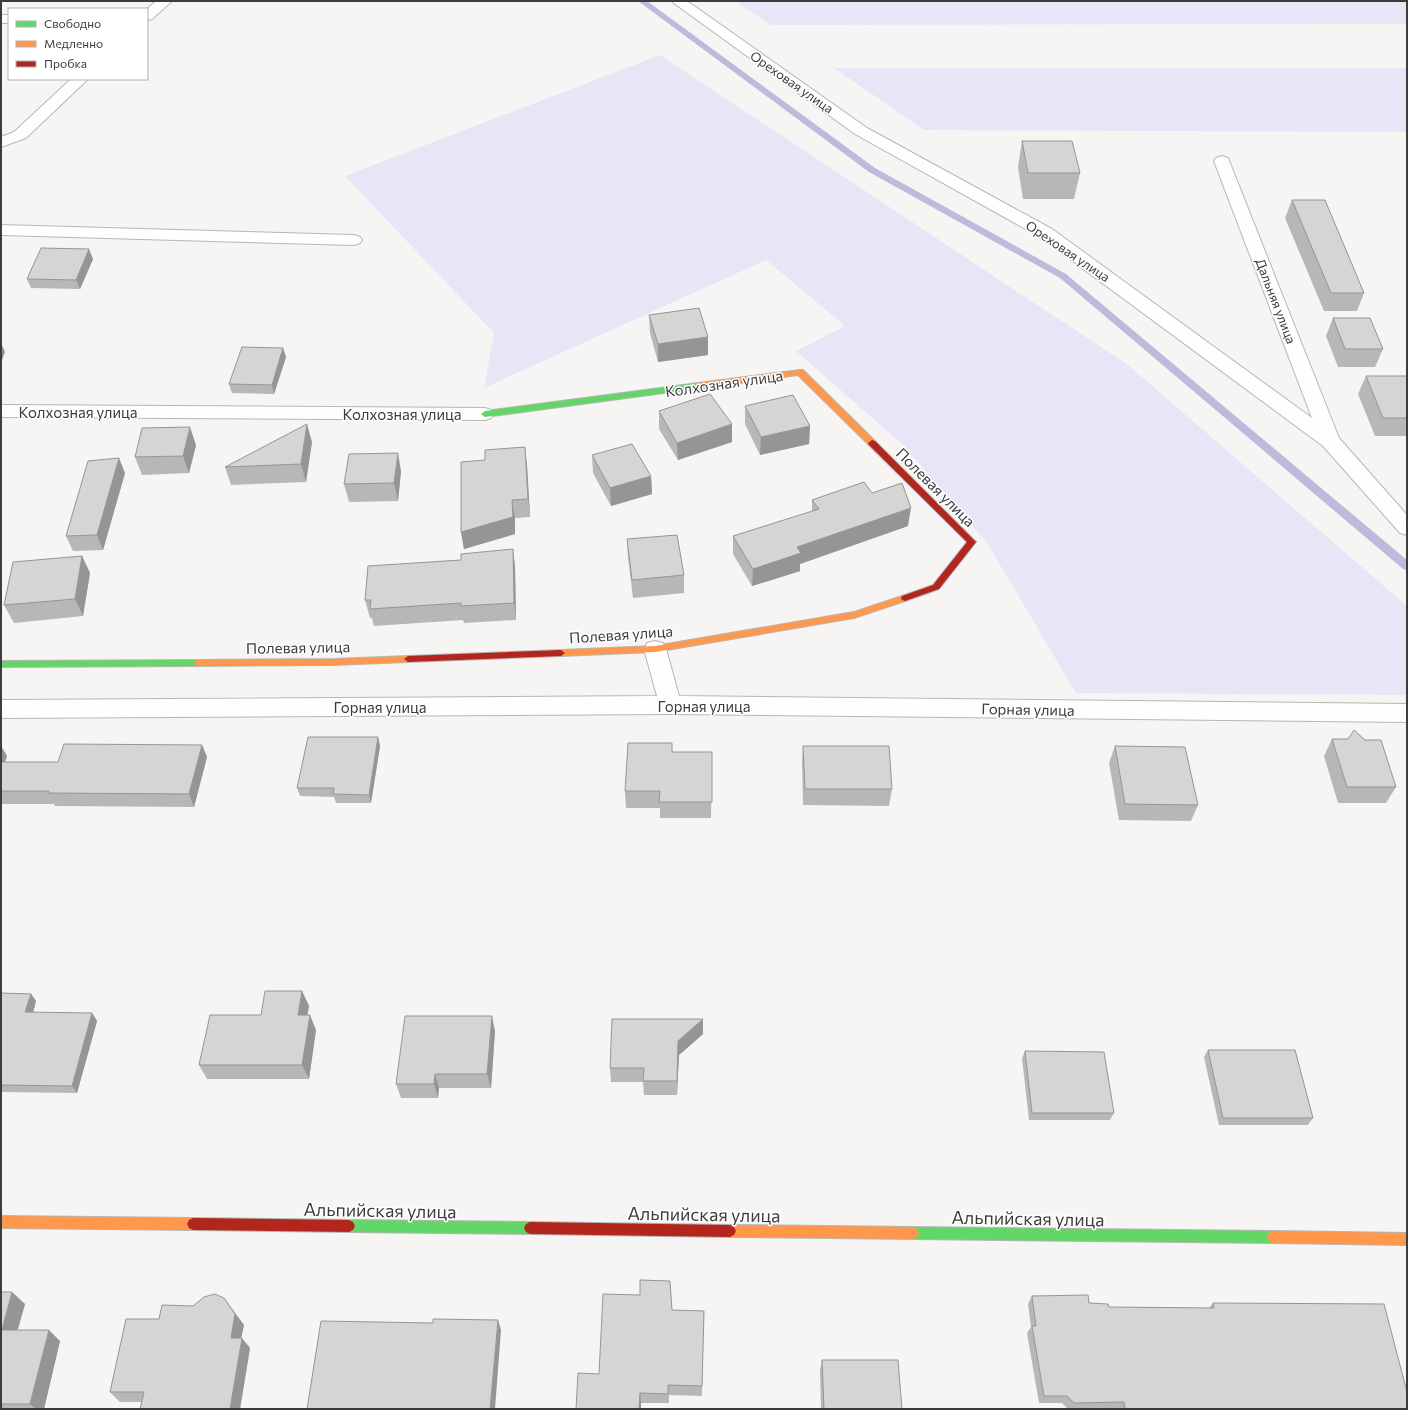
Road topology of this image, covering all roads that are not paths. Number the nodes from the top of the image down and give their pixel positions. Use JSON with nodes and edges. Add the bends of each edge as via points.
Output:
{"nodes":[{"id":1,"x":165,"y":1,"type":"edge"},
{"id":2,"x":678,"y":1,"type":"edge"},
{"id":3,"x":148,"y":15,"type":"edge"},
{"id":4,"x":79,"y":80,"type":"edge"},
{"id":5,"x":1,"y":142,"type":"edge"},
{"id":6,"x":1222,"y":160,"type":"dead end"},
{"id":7,"x":1,"y":230,"type":"edge"},
{"id":8,"x":354,"y":240,"type":"dead end"},
{"id":9,"x":800,"y":372,"type":"joint"},
{"id":10,"x":1,"y":411,"type":"edge"},
{"id":11,"x":485,"y":414,"type":"joint"},
{"id":12,"x":1330,"y":441,"type":"junction"},
{"id":13,"x":1407,"y":528,"type":"edge"},
{"id":14,"x":655,"y":649,"type":"junction"},
{"id":15,"x":1,"y":664,"type":"edge"},
{"id":16,"x":670,"y":706,"type":"junction"},
{"id":17,"x":1,"y":708,"type":"edge"},
{"id":18,"x":1407,"y":713,"type":"edge"},
{"id":19,"x":1,"y":1222,"type":"edge"},
{"id":20,"x":1407,"y":1238,"type":"edge"}],
"edges":[{"from":1,"to":3,"type":"street"},
{"from":2,"to":12,"type":"street","name":"Ореховая улица","via":[[861,131],[1046,233]]},
{"from":4,"to":5,"type":"street","via":[[20,135]]},
{"from":6,"to":12,"type":"street","name":"Дальняя улица"},
{"from":7,"to":8,"type":"lane"},
{"from":9,"to":11,"type":"street","name":"Колхозная улица"},
{"from":9,"to":14,"type":"street","name":"Полевая улица","via":[[972,542],[936,587],[854,615]]},
{"from":10,"to":11,"type":"lane","name":"Колхозная улица"},
{"from":12,"to":13,"type":"street","name":"Ореховая улица"},
{"from":14,"to":15,"type":"street","name":"Полевая улица","via":[[334,662]]},
{"from":14,"to":16,"type":"street"},
{"from":16,"to":17,"type":"street","name":"Горная улица"},
{"from":16,"to":18,"type":"street","name":"Горная улица"},
{"from":19,"to":20,"type":"street","name":"Альпийская улица"}]}
